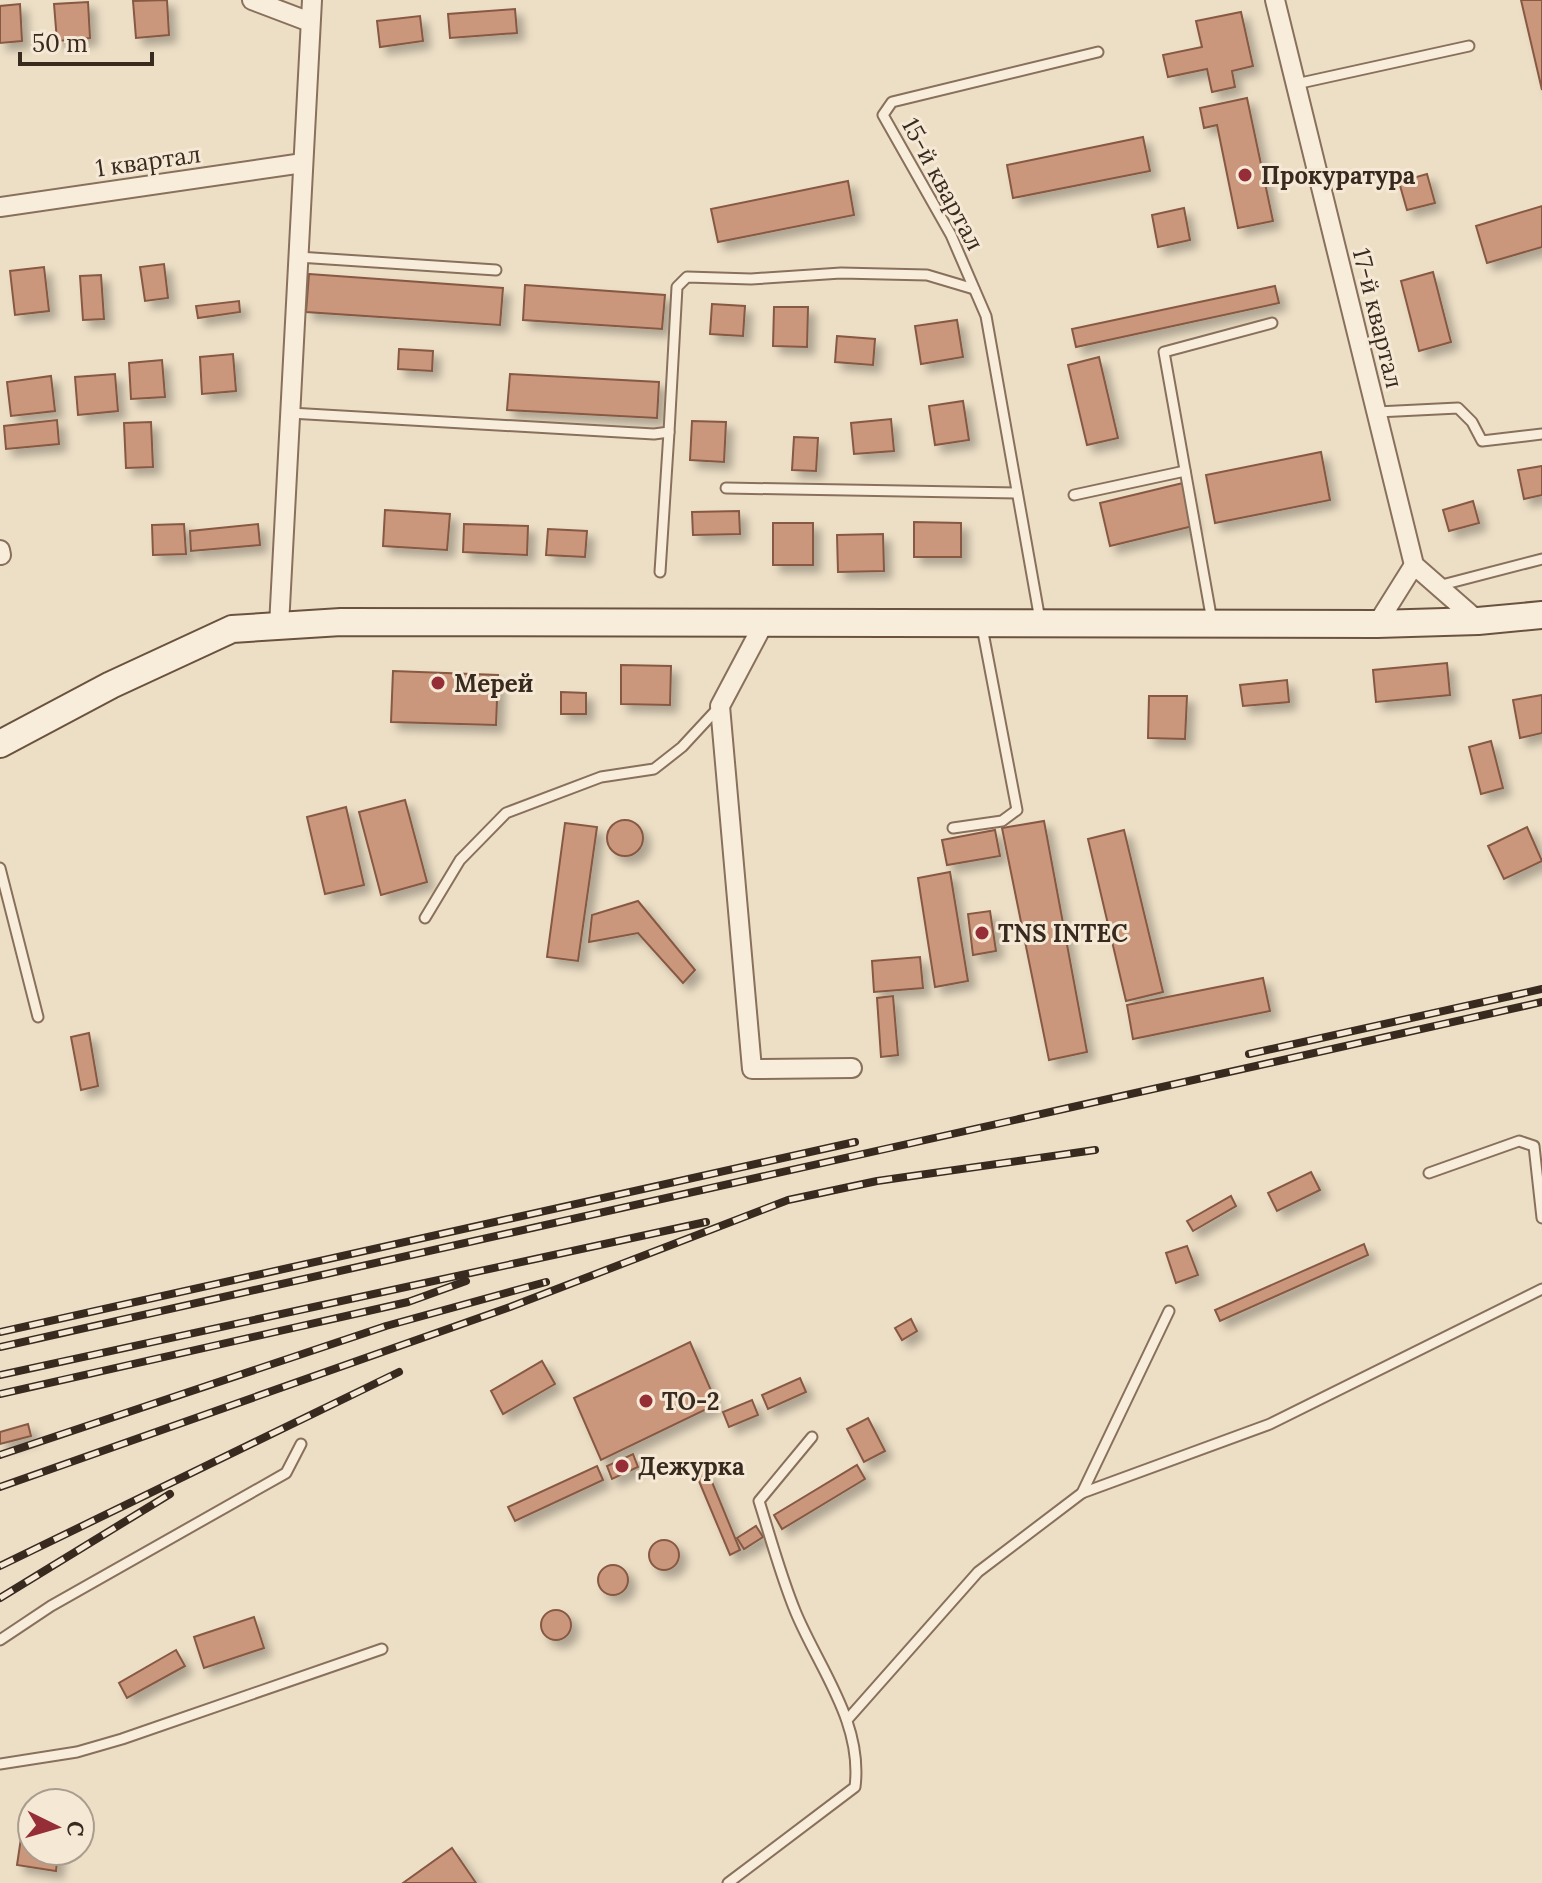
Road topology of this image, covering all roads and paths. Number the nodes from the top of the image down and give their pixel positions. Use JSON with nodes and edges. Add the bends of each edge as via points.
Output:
{"nodes":[{"id":1,"x":252,"y":0,"type":"edge"},
{"id":2,"x":312,"y":0,"type":"edge"},
{"id":3,"x":1275,"y":0,"type":"edge"},
{"id":4,"x":310,"y":22,"type":"junction"},
{"id":5,"x":1469,"y":46,"type":"dead end"},
{"id":6,"x":1098,"y":52,"type":"dead end"},
{"id":7,"x":1296,"y":84,"type":"junction"},
{"id":8,"x":303,"y":163,"type":"junction"},
{"id":9,"x":0,"y":207,"type":"edge"},
{"id":10,"x":298,"y":257,"type":"junction"},
{"id":11,"x":496,"y":270,"type":"dead end"},
{"id":12,"x":974,"y":289,"type":"junction"},
{"id":13,"x":1272,"y":323,"type":"dead end"},
{"id":14,"x":1377,"y":412,"type":"junction"},
{"id":15,"x":290,"y":413,"type":"junction"},
{"id":16,"x":669,"y":432,"type":"junction"},
{"id":17,"x":1542,"y":434,"type":"edge"},
{"id":18,"x":1185,"y":471,"type":"junction"},
{"id":19,"x":726,"y":488,"type":"dead end"},
{"id":20,"x":1017,"y":493,"type":"junction"},
{"id":21,"x":1074,"y":495,"type":"dead end"},
{"id":22,"x":1542,"y":559,"type":"edge"},
{"id":23,"x":1414,"y":565,"type":"junction"},
{"id":24,"x":660,"y":572,"type":"dead end"},
{"id":25,"x":1438,"y":586,"type":"junction"},
{"id":26,"x":1542,"y":615,"type":"edge"},
{"id":27,"x":1478,"y":621,"type":"junction"},
{"id":28,"x":764,"y":623,"type":"junction"},
{"id":29,"x":981,"y":623,"type":"junction"},
{"id":30,"x":1041,"y":623,"type":"junction"},
{"id":31,"x":1212,"y":624,"type":"junction"},
{"id":32,"x":1377,"y":624,"type":"junction"},
{"id":33,"x":279,"y":626,"type":"junction"},
{"id":34,"x":720,"y":706,"type":"junction"},
{"id":35,"x":0,"y":744,"type":"edge"},
{"id":36,"x":953,"y":828,"type":"dead end"},
{"id":37,"x":0,"y":868,"type":"edge"},
{"id":38,"x":425,"y":918,"type":"dead end"},
{"id":39,"x":38,"y":1017,"type":"dead end"},
{"id":40,"x":852,"y":1068,"type":"dead end"},
{"id":41,"x":1429,"y":1173,"type":"dead end"},
{"id":42,"x":1542,"y":1218,"type":"edge"},
{"id":43,"x":1542,"y":1289,"type":"edge"},
{"id":44,"x":1169,"y":1311,"type":"dead end"},
{"id":45,"x":812,"y":1437,"type":"dead end"},
{"id":46,"x":301,"y":1444,"type":"dead end"},
{"id":47,"x":1082,"y":1493,"type":"junction"},
{"id":48,"x":0,"y":1640,"type":"edge"},
{"id":49,"x":382,"y":1649,"type":"dead end"},
{"id":50,"x":847,"y":1720,"type":"junction"},
{"id":51,"x":0,"y":1764,"type":"edge"},
{"id":52,"x":728,"y":1883,"type":"edge"}],
"edges":[{"from":1,"to":4,"type":"street"},
{"from":2,"to":4,"type":"street"},
{"from":3,"to":7,"type":"street","name":"17-й квартал"},
{"from":4,"to":8,"type":"street"},
{"from":5,"to":7,"type":"lane"},
{"from":6,"to":12,"type":"lane","name":"15-й квартал","via":[[892,102],[883,115],[951,235]]},
{"from":7,"to":14,"type":"street","name":"17-й квартал"},
{"from":8,"to":9,"type":"street","name":"1 квартал"},
{"from":8,"to":10,"type":"street"},
{"from":10,"to":11,"type":"lane"},
{"from":10,"to":15,"type":"street"},
{"from":12,"to":16,"type":"lane","via":[[927,275],[687,277],[677,287]]},
{"from":12,"to":20,"type":"lane","name":"15-й квартал","via":[[986,316]]},
{"from":13,"to":18,"type":"lane","via":[[1164,352]]},
{"from":14,"to":17,"type":"lane","via":[[1458,408],[1482,441]]},
{"from":14,"to":23,"type":"street","name":"17-й квартал"},
{"from":15,"to":16,"type":"lane"},
{"from":15,"to":33,"type":"street"},
{"from":16,"to":24,"type":"lane"},
{"from":18,"to":21,"type":"lane"},
{"from":18,"to":31,"type":"lane"},
{"from":19,"to":20,"type":"lane"},
{"from":20,"to":30,"type":"lane","name":"15-й квартал"},
{"from":22,"to":25,"type":"lane"},
{"from":23,"to":25,"type":"street"},
{"from":23,"to":32,"type":"street"},
{"from":25,"to":27,"type":"street"},
{"from":26,"to":27,"type":"street"},
{"from":27,"to":32,"type":"street"},
{"from":28,"to":29,"type":"street"},
{"from":28,"to":33,"type":"street"},
{"from":28,"to":34,"type":"street"},
{"from":29,"to":30,"type":"street"},
{"from":29,"to":36,"type":"lane","via":[[1017,810],[1002,821]]},
{"from":30,"to":31,"type":"street"},
{"from":31,"to":32,"type":"street"},
{"from":33,"to":35,"type":"street","via":[[232,629]]},
{"from":34,"to":38,"type":"lane","via":[[654,769],[601,777],[506,813],[460,860]]},
{"from":34,"to":40,"type":"street","via":[[752,1069]]},
{"from":37,"to":39,"type":"lane"},
{"from":41,"to":42,"type":"lane","via":[[1519,1141],[1534,1146]]},
{"from":43,"to":47,"type":"lane","via":[[1270,1424]]},
{"from":44,"to":47,"type":"lane"},
{"from":45,"to":50,"type":"lane","via":[[759,1501],[782,1579]]},
{"from":46,"to":48,"type":"lane","via":[[286,1473]]},
{"from":47,"to":50,"type":"lane","via":[[978,1572]]},
{"from":49,"to":51,"type":"lane","via":[[122,1739]]},
{"from":50,"to":52,"type":"lane","via":[[858,1762],[855,1787]]}]}
